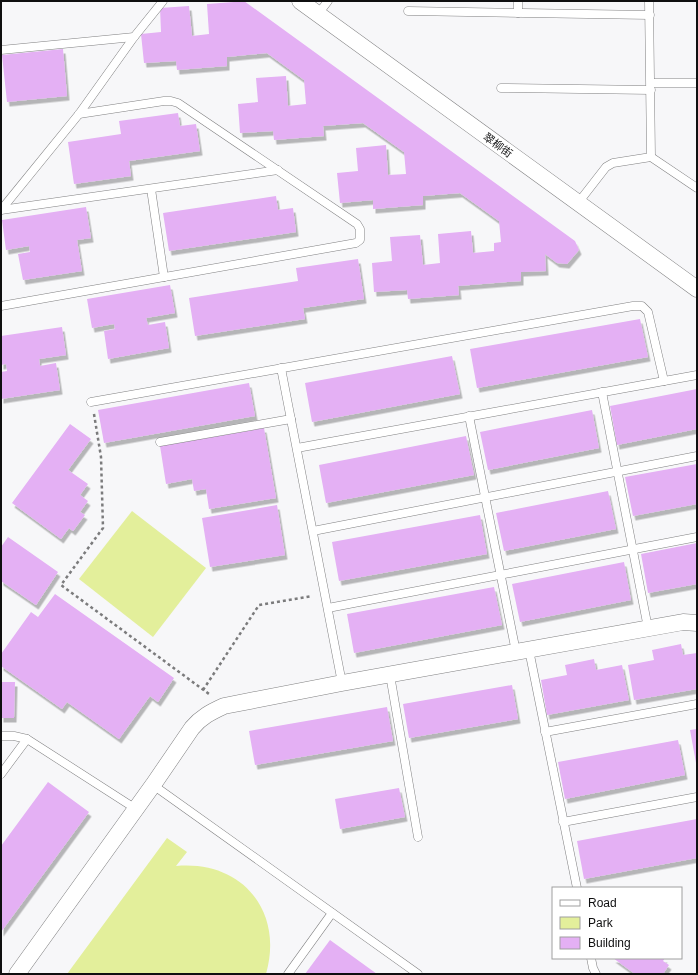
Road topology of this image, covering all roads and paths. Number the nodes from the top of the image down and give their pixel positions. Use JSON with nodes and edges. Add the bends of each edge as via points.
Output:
{"nodes":[{"id":1,"x":163,"y":1,"type":"edge"},
{"id":2,"x":300,"y":1,"type":"edge"},
{"id":3,"x":328,"y":1,"type":"edge"},
{"id":4,"x":518,"y":1,"type":"edge"},
{"id":5,"x":649,"y":1,"type":"edge"},
{"id":6,"x":408,"y":11,"type":"dead end"},
{"id":7,"x":518,"y":13,"type":"junction"},
{"id":8,"x":318,"y":14,"type":"junction"},
{"id":9,"x":650,"y":15,"type":"junction"},
{"id":10,"x":134,"y":37,"type":"junction"},
{"id":11,"x":1,"y":50,"type":"edge"},
{"id":12,"x":697,"y":83,"type":"edge"},
{"id":13,"x":651,"y":86,"type":"junction"},
{"id":14,"x":501,"y":88,"type":"dead end"},
{"id":15,"x":79,"y":114,"type":"junction"},
{"id":16,"x":651,"y":157,"type":"junction"},
{"id":17,"x":278,"y":170,"type":"junction"},
{"id":18,"x":697,"y":188,"type":"edge"},
{"id":19,"x":151,"y":189,"type":"junction"},
{"id":20,"x":578,"y":203,"type":"junction"},
{"id":21,"x":1,"y":210,"type":"edge"},
{"id":22,"x":164,"y":277,"type":"junction"},
{"id":23,"x":697,"y":289,"type":"edge"},
{"id":24,"x":1,"y":306,"type":"edge"},
{"id":25,"x":281,"y":368,"type":"junction"},
{"id":26,"x":697,"y":375,"type":"edge"},
{"id":27,"x":664,"y":381,"type":"junction"},
{"id":28,"x":602,"y":392,"type":"junction"},
{"id":29,"x":91,"y":402,"type":"joint"},
{"id":30,"x":469,"y":416,"type":"junction"},
{"id":31,"x":291,"y":419,"type":"junction"},
{"id":32,"x":160,"y":442,"type":"dead end"},
{"id":33,"x":297,"y":448,"type":"junction"},
{"id":34,"x":697,"y":456,"type":"edge"},
{"id":35,"x":618,"y":472,"type":"junction"},
{"id":36,"x":485,"y":498,"type":"junction"},
{"id":37,"x":313,"y":532,"type":"junction"},
{"id":38,"x":697,"y":537,"type":"edge"},
{"id":39,"x":633,"y":550,"type":"junction"},
{"id":40,"x":501,"y":575,"type":"junction"},
{"id":41,"x":325,"y":593,"type":"junction"},
{"id":42,"x":328,"y":608,"type":"junction"},
{"id":43,"x":697,"y":623,"type":"edge"},
{"id":44,"x":648,"y":628,"type":"junction"},
{"id":45,"x":522,"y":651,"type":"junction"},
{"id":46,"x":390,"y":675,"type":"junction"},
{"id":47,"x":342,"y":683,"type":"junction"},
{"id":48,"x":203,"y":690,"type":"junction"},
{"id":49,"x":697,"y":704,"type":"edge"},
{"id":50,"x":224,"y":706,"type":"junction"},
{"id":51,"x":545,"y":732,"type":"junction"},
{"id":52,"x":1,"y":736,"type":"edge"},
{"id":53,"x":27,"y":739,"type":"junction"},
{"id":54,"x":1,"y":774,"type":"edge"},
{"id":55,"x":153,"y":785,"type":"junction"},
{"id":56,"x":697,"y":798,"type":"edge"},
{"id":57,"x":136,"y":809,"type":"junction"},
{"id":58,"x":564,"y":822,"type":"junction"},
{"id":59,"x":418,"y":837,"type":"dead end"},
{"id":60,"x":577,"y":887,"type":"edge"},
{"id":61,"x":332,"y":913,"type":"junction"},
{"id":62,"x":591,"y":959,"type":"edge"},
{"id":63,"x":17,"y":974,"type":"edge"},
{"id":64,"x":288,"y":974,"type":"edge"},
{"id":65,"x":418,"y":974,"type":"edge"},
{"id":66,"x":596,"y":974,"type":"edge"}],
"edges":[{"from":1,"to":10,"type":"lane"},
{"from":2,"to":8,"type":"street","name":"翠柳街"},
{"from":3,"to":8,"type":"lane"},
{"from":4,"to":7,"type":"lane"},
{"from":5,"to":9,"type":"lane"},
{"from":6,"to":7,"type":"lane"},
{"from":7,"to":9,"type":"lane"},
{"from":8,"to":20,"type":"street","name":"翠柳街"},
{"from":9,"to":13,"type":"lane"},
{"from":10,"to":11,"type":"lane"},
{"from":10,"to":15,"type":"lane"},
{"from":12,"to":13,"type":"lane"},
{"from":13,"to":14,"type":"lane"},
{"from":13,"to":16,"type":"lane"},
{"from":15,"to":17,"type":"lane","via":[[172,101]]},
{"from":15,"to":21,"type":"lane"},
{"from":16,"to":18,"type":"lane"},
{"from":16,"to":20,"type":"lane","via":[[613,163],[606,167]]},
{"from":17,"to":19,"type":"lane"},
{"from":17,"to":22,"type":"lane","via":[[357,224],[360,229],[360,240],[356,243]]},
{"from":19,"to":21,"type":"lane"},
{"from":19,"to":22,"type":"lane"},
{"from":20,"to":23,"type":"street","name":"翠柳街"},
{"from":22,"to":24,"type":"lane"},
{"from":25,"to":27,"type":"lane","via":[[642,306],[650,316]]},
{"from":25,"to":29,"type":"lane"},
{"from":25,"to":31,"type":"lane"},
{"from":26,"to":27,"type":"lane"},
{"from":27,"to":28,"type":"lane"},
{"from":28,"to":30,"type":"lane"},
{"from":28,"to":35,"type":"lane"},
{"from":29,"to":48,"type":"path","via":[[101,457],[103,528],[61,585]]},
{"from":30,"to":33,"type":"lane"},
{"from":30,"to":36,"type":"lane"},
{"from":31,"to":32,"type":"lane"},
{"from":31,"to":33,"type":"lane"},
{"from":33,"to":37,"type":"lane"},
{"from":34,"to":35,"type":"lane"},
{"from":35,"to":36,"type":"lane"},
{"from":35,"to":39,"type":"lane"},
{"from":36,"to":37,"type":"lane"},
{"from":36,"to":40,"type":"lane"},
{"from":37,"to":41,"type":"lane"},
{"from":38,"to":39,"type":"lane"},
{"from":39,"to":40,"type":"lane"},
{"from":39,"to":44,"type":"lane"},
{"from":40,"to":42,"type":"lane"},
{"from":40,"to":45,"type":"lane"},
{"from":41,"to":42,"type":"lane"},
{"from":41,"to":48,"type":"path","via":[[259,605]]},
{"from":42,"to":47,"type":"lane"},
{"from":43,"to":44,"type":"street","via":[[684,622]]},
{"from":44,"to":45,"type":"street"},
{"from":45,"to":46,"type":"street"},
{"from":45,"to":51,"type":"lane"},
{"from":46,"to":47,"type":"street"},
{"from":46,"to":59,"type":"lane"},
{"from":47,"to":50,"type":"street"},
{"from":48,"to":50,"type":"path"},
{"from":49,"to":51,"type":"lane"},
{"from":50,"to":55,"type":"street","via":[[199,720]]},
{"from":51,"to":58,"type":"lane"},
{"from":52,"to":53,"type":"lane"},
{"from":53,"to":54,"type":"lane"},
{"from":53,"to":57,"type":"lane"},
{"from":55,"to":57,"type":"street"},
{"from":55,"to":61,"type":"lane"},
{"from":56,"to":58,"type":"lane"},
{"from":57,"to":63,"type":"street"},
{"from":58,"to":60,"type":"lane"},
{"from":61,"to":64,"type":"lane"},
{"from":61,"to":65,"type":"lane"},
{"from":62,"to":66,"type":"lane"}]}
